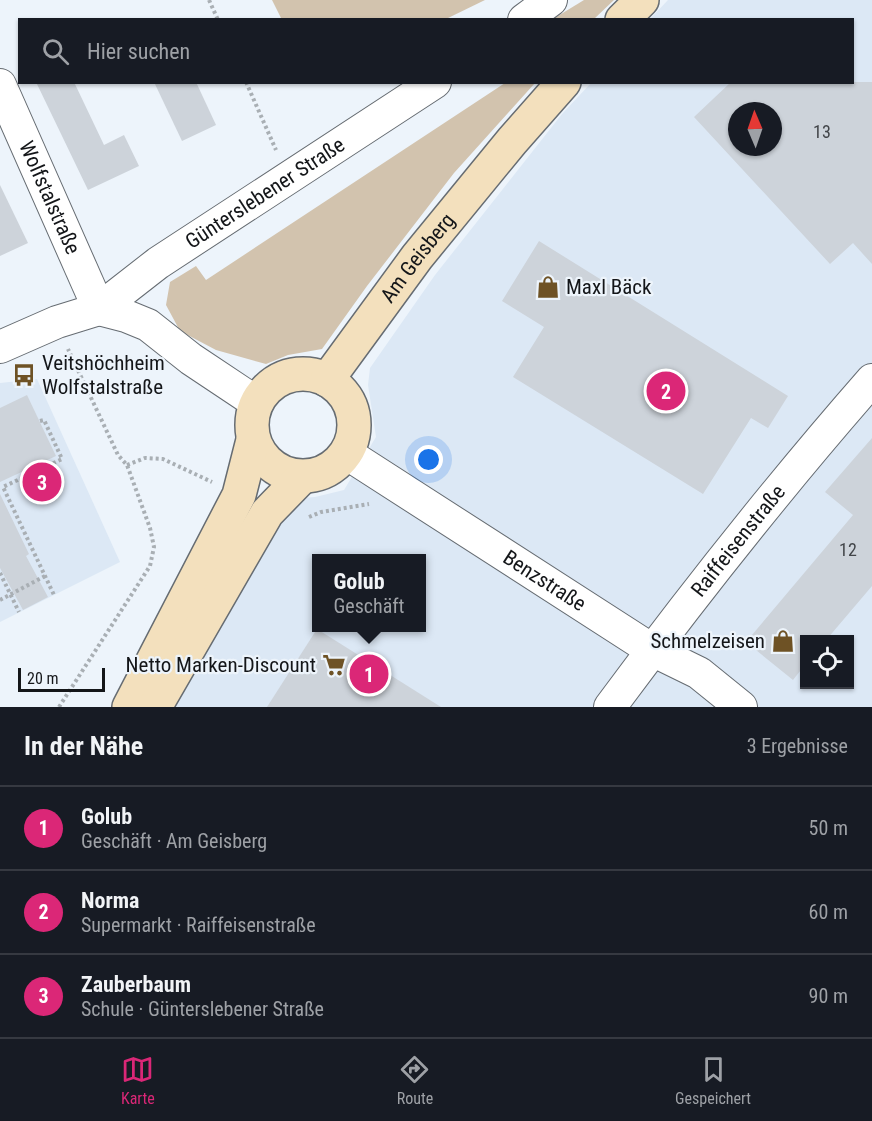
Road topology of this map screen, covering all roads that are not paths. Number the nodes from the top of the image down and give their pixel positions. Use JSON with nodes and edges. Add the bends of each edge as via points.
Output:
{"nodes":[{"id":1,"x":551,"y":0,"type":"edge"},
{"id":2,"x":642,"y":0,"type":"edge"},
{"id":3,"x":527,"y":18,"type":"edge"},
{"id":4,"x":624,"y":18,"type":"edge"},
{"id":5,"x":432,"y":84,"type":"edge"},
{"id":6,"x":562,"y":84,"type":"edge"},
{"id":7,"x":0,"y":85,"type":"edge"},
{"id":8,"x":99,"y":309,"type":"junction"},
{"id":9,"x":0,"y":347,"type":"edge"},
{"id":10,"x":327,"y":380,"type":"junction"},
{"id":11,"x":872,"y":380,"type":"edge"},
{"id":12,"x":256,"y":403,"type":"junction"},
{"id":13,"x":254,"y":440,"type":"junction"},
{"id":14,"x":346,"y":453,"type":"junction"},
{"id":15,"x":302,"y":477,"type":"junction"},
{"id":16,"x":652,"y":650,"type":"junction"},
{"id":17,"x":129,"y":707,"type":"edge"},
{"id":18,"x":155,"y":707,"type":"edge"},
{"id":19,"x":610,"y":707,"type":"edge"},
{"id":20,"x":741,"y":707,"type":"edge"}],
"edges":[{"from":1,"to":3,"type":"street"},
{"from":2,"to":4,"type":"street"},
{"from":5,"to":8,"type":"street","name":"Günterslebener Straße","via":[[158,263]]},
{"from":6,"to":10,"type":"street","name":"Am Geisberg","via":[[417,257]]},
{"from":7,"to":8,"type":"street","name":"Wolfstalstraße"},
{"from":8,"to":9,"type":"street","name":"Günterslebener Straße"},
{"from":8,"to":12,"type":"street","via":[[148,326]]},
{"from":10,"to":12,"type":"street","via":[[312,375],[285,378],[274,383]]},
{"from":10,"to":14,"type":"street","via":[[351,409],[354,430]]},
{"from":11,"to":16,"type":"street","name":"Raiffeisenstraße"},
{"from":12,"to":13,"type":"street","via":[[252,416]]},
{"from":13,"to":15,"type":"street","via":[[259,452],[276,469]]},
{"from":13,"to":17,"type":"street","via":[[239,495]]},
{"from":14,"to":15,"type":"street","via":[[334,466]]},
{"from":14,"to":16,"type":"street","name":"Benzstraße"},
{"from":15,"to":18,"type":"street","via":[[267,513]]},
{"from":16,"to":19,"type":"street","name":"Raiffeisenstraße"},
{"from":16,"to":20,"type":"street","name":"Benzstraße","via":[[699,673]]}]}
